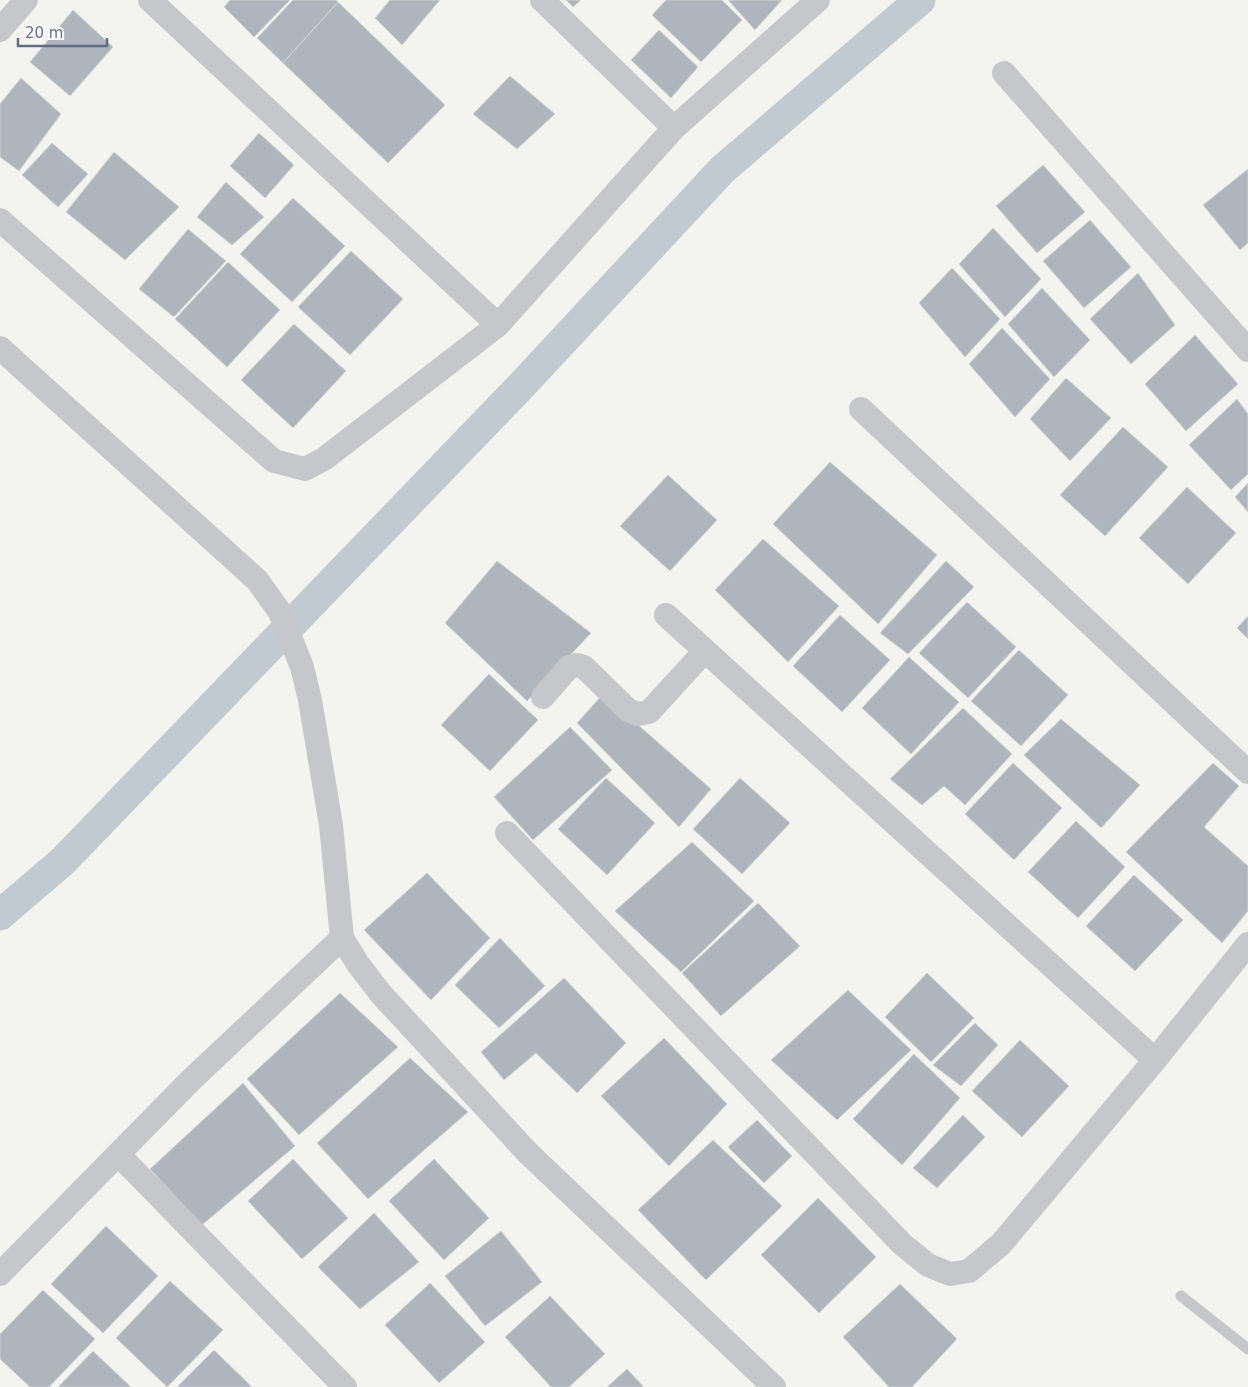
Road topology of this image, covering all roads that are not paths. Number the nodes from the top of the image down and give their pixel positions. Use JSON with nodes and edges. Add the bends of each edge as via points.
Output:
{"nodes":[{"id":1,"x":26,"y":0,"type":"edge"},
{"id":2,"x":150,"y":0,"type":"edge"},
{"id":3,"x":542,"y":0,"type":"edge"},
{"id":4,"x":818,"y":0,"type":"edge"},
{"id":5,"x":0,"y":30,"type":"edge"},
{"id":6,"x":1004,"y":73,"type":"dead end"},
{"id":7,"x":674,"y":128,"type":"junction"},
{"id":8,"x":0,"y":220,"type":"edge"},
{"id":9,"x":498,"y":325,"type":"junction"},
{"id":10,"x":0,"y":348,"type":"edge"},
{"id":11,"x":1248,"y":350,"type":"edge"},
{"id":12,"x":862,"y":409,"type":"dead end"},
{"id":13,"x":666,"y":615,"type":"dead end"},
{"id":14,"x":705,"y":650,"type":"junction"},
{"id":15,"x":543,"y":697,"type":"dead end"},
{"id":16,"x":1248,"y":772,"type":"edge"},
{"id":17,"x":507,"y":833,"type":"dead end"},
{"id":18,"x":342,"y":938,"type":"junction"},
{"id":19,"x":1248,"y":944,"type":"edge"},
{"id":20,"x":1155,"y":1060,"type":"junction"},
{"id":21,"x":118,"y":1154,"type":"junction"},
{"id":22,"x":0,"y":1274,"type":"edge"},
{"id":23,"x":1181,"y":1296,"type":"dead end"},
{"id":24,"x":1248,"y":1349,"type":"edge"},
{"id":25,"x":768,"y":1385,"type":"edge"},
{"id":26,"x":345,"y":1387,"type":"edge"}],
"edges":[{"from":1,"to":5,"type":"street"},
{"from":2,"to":9,"type":"street"},
{"from":3,"to":7,"type":"street"},
{"from":4,"to":7,"type":"street"},
{"from":6,"to":11,"type":"street"},
{"from":7,"to":9,"type":"street"},
{"from":8,"to":9,"type":"street","via":[[274,461],[305,469],[324,459]]},
{"from":10,"to":18,"type":"street","via":[[257,580],[280,612],[302,667],[310,700],[330,825]]},
{"from":12,"to":16,"type":"street"},
{"from":13,"to":14,"type":"street"},
{"from":14,"to":15,"type":"street","via":[[649,712],[638,714],[628,710],[584,666],[577,665],[569,667]]},
{"from":14,"to":20,"type":"street"},
{"from":17,"to":20,"type":"street","via":[[902,1244],[928,1265],[950,1274],[969,1270],[1001,1244]]},
{"from":18,"to":21,"type":"street","via":[[191,1080]]},
{"from":18,"to":25,"type":"street","via":[[381,994],[528,1153]]},
{"from":19,"to":20,"type":"street"},
{"from":21,"to":22,"type":"street"},
{"from":21,"to":26,"type":"street"},
{"from":23,"to":24,"type":"lane"}]}
